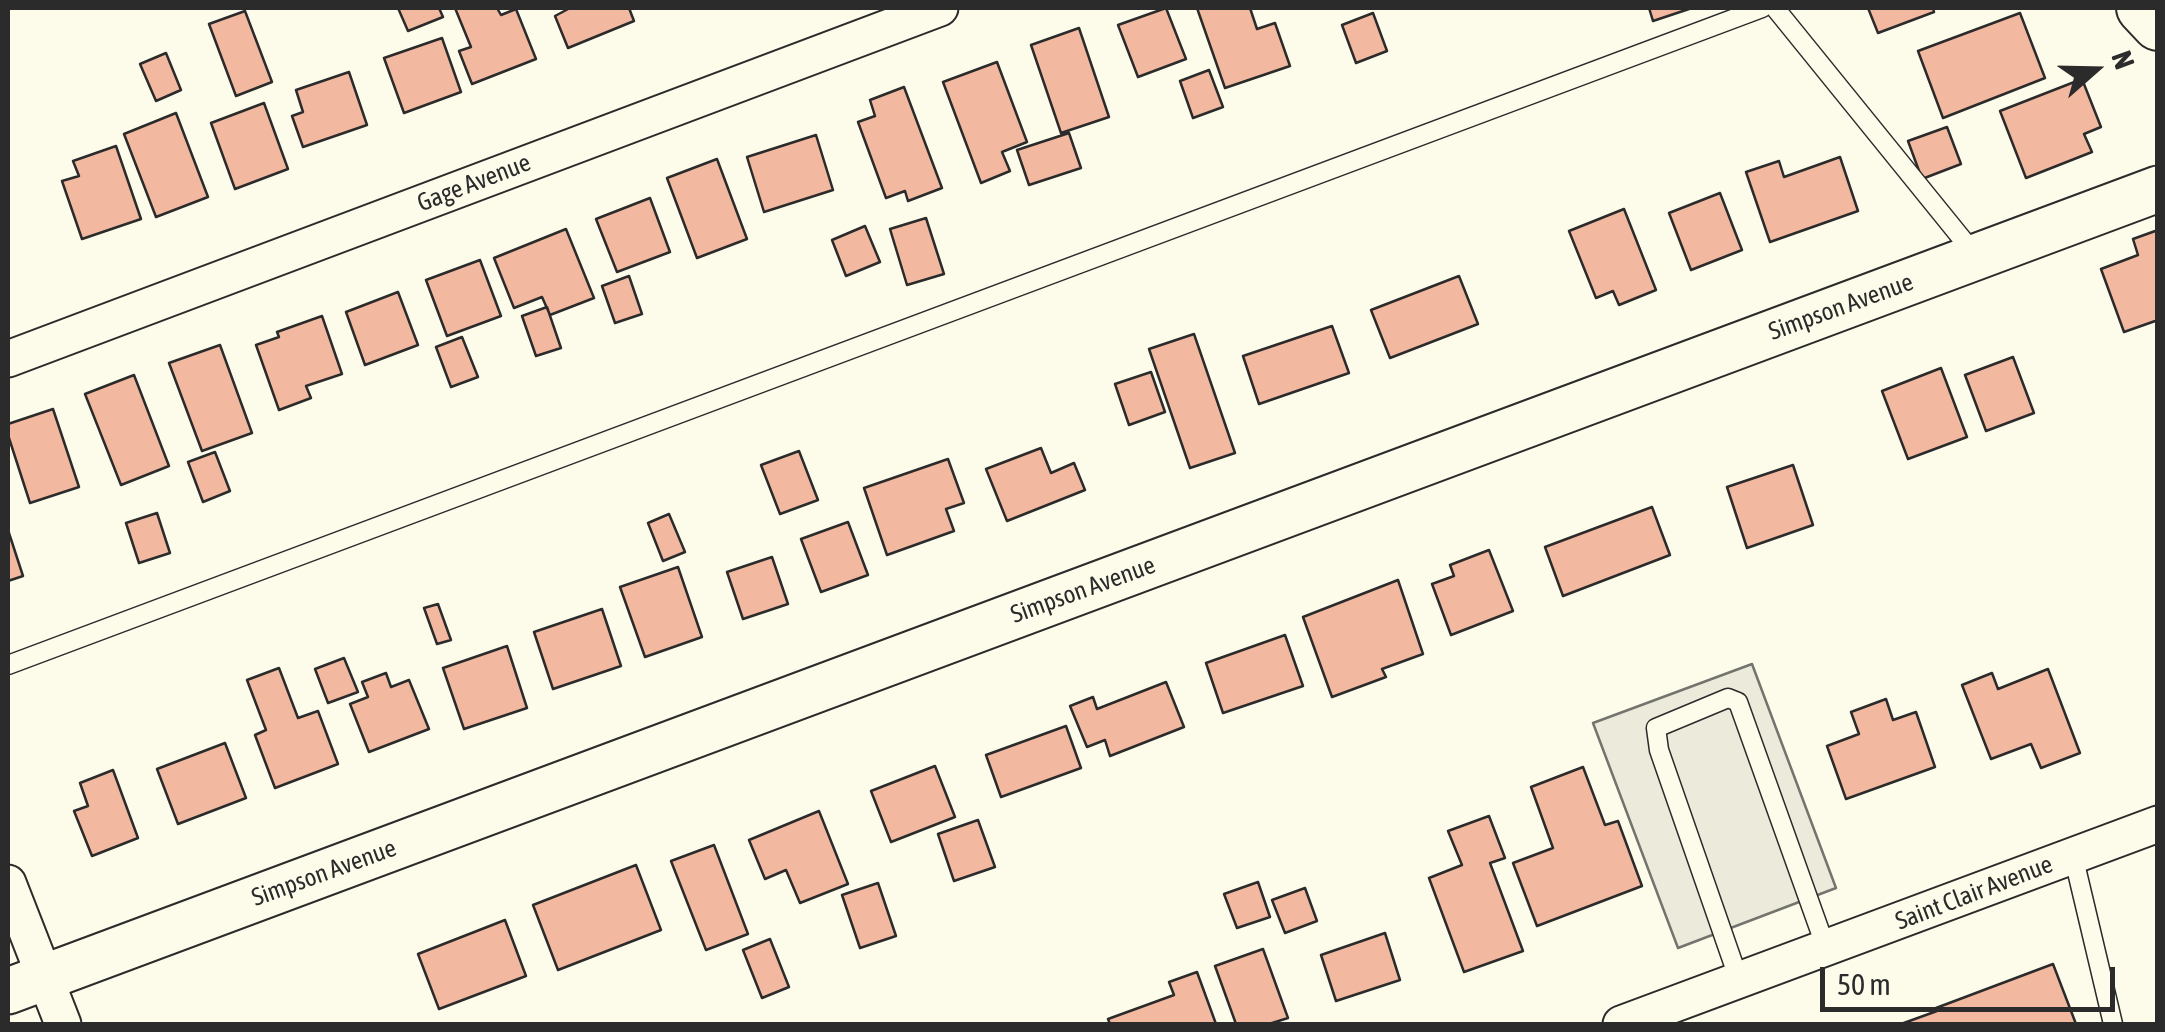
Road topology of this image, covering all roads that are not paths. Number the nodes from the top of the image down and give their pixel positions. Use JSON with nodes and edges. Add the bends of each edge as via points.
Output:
{"nodes":[{"id":1,"x":940,"y":8,"type":"edge"},
{"id":2,"x":1762,"y":8,"type":"edge"},
{"id":3,"x":1775,"y":8,"type":"edge"},
{"id":4,"x":2142,"y":8,"type":"edge"},
{"id":5,"x":2158,"y":26,"type":"edge"},
{"id":6,"x":2158,"y":189,"type":"edge"},
{"id":7,"x":1976,"y":257,"type":"junction"},
{"id":8,"x":8,"y":359,"type":"edge"},
{"id":9,"x":8,"y":664,"type":"edge"},
{"id":10,"x":2158,"y":824,"type":"edge"},
{"id":11,"x":2073,"y":855,"type":"junction"},
{"id":12,"x":8,"y":883,"type":"edge"},
{"id":13,"x":1826,"y":948,"type":"junction"},
{"id":14,"x":1739,"y":980,"type":"junction"},
{"id":15,"x":26,"y":984,"type":"edge"},
{"id":16,"x":63,"y":1024,"type":"edge"},
{"id":17,"x":1621,"y":1024,"type":"edge"},
{"id":18,"x":2113,"y":1024,"type":"edge"}],
"edges":[{"from":1,"to":8,"type":"street","name":"Gage Avenue"},
{"from":2,"to":9,"type":"lane"},
{"from":3,"to":7,"type":"lane"},
{"from":4,"to":5,"type":"main road"},
{"from":6,"to":7,"type":"street","name":"Simpson Avenue"},
{"from":7,"to":15,"type":"street","name":"Simpson Avenue"},
{"from":10,"to":11,"type":"street","name":"Saint Clair Avenue"},
{"from":11,"to":13,"type":"street","name":"Saint Clair Avenue"},
{"from":11,"to":18,"type":"lane"},
{"from":12,"to":15,"type":"street"},
{"from":13,"to":14,"type":"street","name":"Saint Clair Avenue"},
{"from":13,"to":14,"type":"lane","via":[[1738,702],[1728,698],[1656,728]]},
{"from":14,"to":17,"type":"street","name":"Saint Clair Avenue"},
{"from":15,"to":16,"type":"street"}]}
